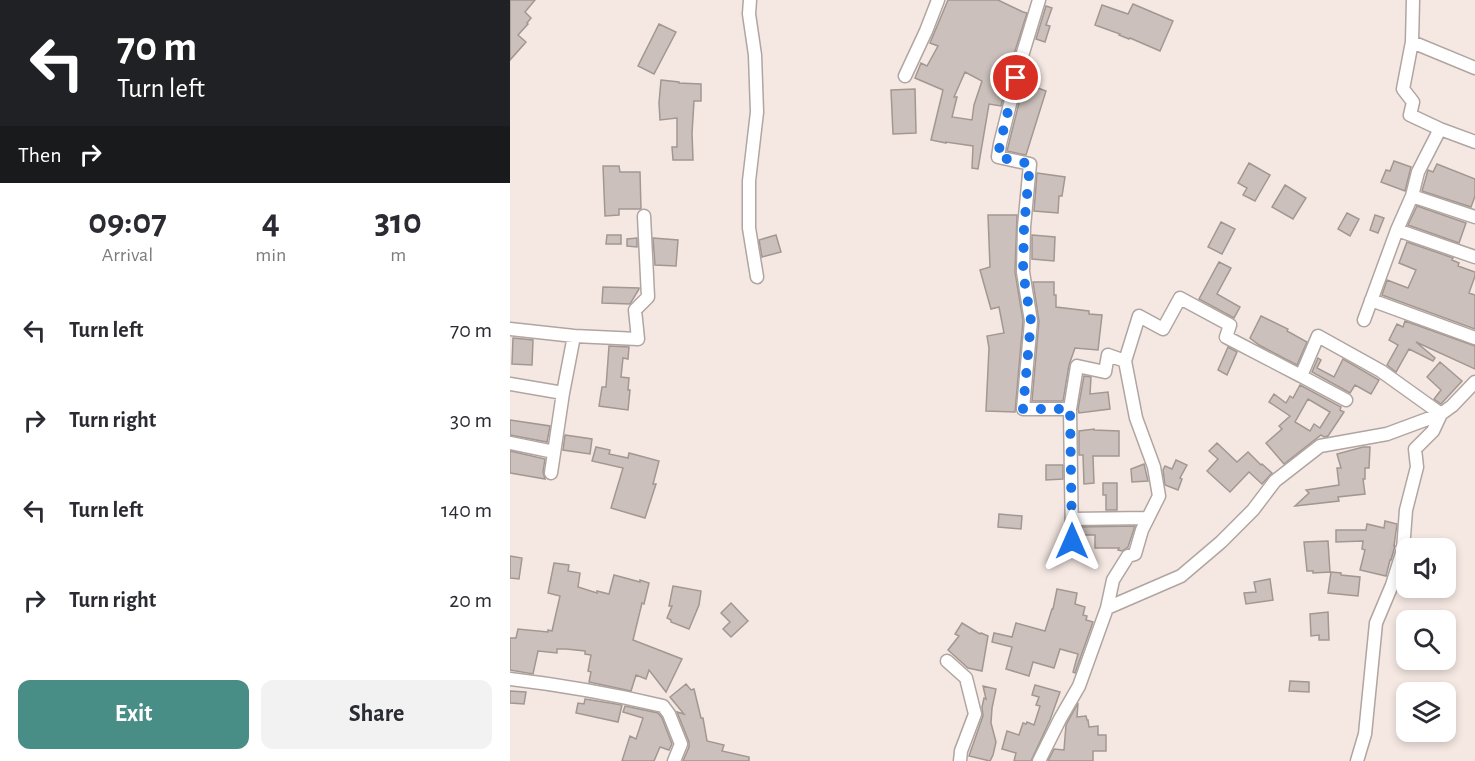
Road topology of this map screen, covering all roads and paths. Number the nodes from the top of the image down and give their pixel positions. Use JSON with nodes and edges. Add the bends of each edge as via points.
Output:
{"nodes":[{"id":1,"x":750,"y":0,"type":"edge"},
{"id":2,"x":939,"y":0,"type":"edge"},
{"id":3,"x":1038,"y":0,"type":"edge"},
{"id":4,"x":1413,"y":0,"type":"edge"},
{"id":5,"x":1412,"y":42,"type":"junction"},
{"id":6,"x":1475,"y":68,"type":"edge"},
{"id":7,"x":905,"y":76,"type":"dead end"},
{"id":8,"x":1440,"y":129,"type":"junction"},
{"id":9,"x":1475,"y":142,"type":"edge"},
{"id":10,"x":1412,"y":196,"type":"junction"},
{"id":11,"x":644,"y":216,"type":"dead end"},
{"id":12,"x":1475,"y":217,"type":"edge"},
{"id":13,"x":1397,"y":230,"type":"junction"},
{"id":14,"x":1475,"y":257,"type":"edge"},
{"id":15,"x":757,"y":277,"type":"dead end"},
{"id":16,"x":1371,"y":300,"type":"junction"},
{"id":17,"x":1364,"y":320,"type":"dead end"},
{"id":18,"x":510,"y":329,"type":"edge"},
{"id":19,"x":574,"y":336,"type":"junction"},
{"id":20,"x":1475,"y":338,"type":"edge"},
{"id":21,"x":1125,"y":361,"type":"junction"},
{"id":22,"x":1301,"y":376,"type":"junction"},
{"id":23,"x":1475,"y":382,"type":"edge"},
{"id":24,"x":510,"y":384,"type":"edge"},
{"id":25,"x":563,"y":393,"type":"junction"},
{"id":26,"x":1346,"y":400,"type":"dead end"},
{"id":27,"x":1070,"y":409,"type":"junction"},
{"id":28,"x":1442,"y":414,"type":"junction"},
{"id":29,"x":510,"y":443,"type":"edge"},
{"id":30,"x":554,"y":452,"type":"junction"},
{"id":31,"x":551,"y":473,"type":"dead end"},
{"id":32,"x":1148,"y":518,"type":"junction"},
{"id":33,"x":1071,"y":519,"type":"junction"},
{"id":34,"x":1072,"y":541,"type":"dead end"},
{"id":35,"x":1107,"y":608,"type":"junction"},
{"id":36,"x":947,"y":661,"type":"dead end"},
{"id":37,"x":510,"y":679,"type":"edge"},
{"id":38,"x":675,"y":761,"type":"edge"},
{"id":39,"x":960,"y":761,"type":"edge"},
{"id":40,"x":1039,"y":761,"type":"edge"},
{"id":41,"x":1357,"y":761,"type":"edge"}],
"edges":[{"from":1,"to":15,"type":"street","via":[[757,112],[749,181],[749,228]]},
{"from":2,"to":7,"type":"street"},
{"from":3,"to":27,"type":"street","via":[[998,157],[1030,164],[1023,272],[1031,321],[1023,409]]},
{"from":4,"to":5,"type":"street"},
{"from":5,"to":6,"type":"street"},
{"from":5,"to":8,"type":"street","via":[[1403,88],[1413,102],[1410,115]]},
{"from":8,"to":9,"type":"street"},
{"from":8,"to":10,"type":"street","via":[[1418,172]]},
{"from":10,"to":12,"type":"street"},
{"from":10,"to":13,"type":"street"},
{"from":11,"to":19,"type":"street","via":[[648,297],[635,310],[638,339]]},
{"from":13,"to":14,"type":"street"},
{"from":13,"to":16,"type":"street"},
{"from":16,"to":17,"type":"street"},
{"from":16,"to":20,"type":"street"},
{"from":18,"to":19,"type":"street"},
{"from":19,"to":25,"type":"street"},
{"from":21,"to":22,"type":"street","via":[[1139,316],[1163,329],[1180,298],[1230,325],[1226,337]]},
{"from":21,"to":27,"type":"street","via":[[1108,355],[1105,372],[1077,366]]},
{"from":21,"to":32,"type":"street","via":[[1136,418],[1160,496]]},
{"from":22,"to":26,"type":"street"},
{"from":22,"to":28,"type":"street","via":[[1318,336],[1381,371]]},
{"from":23,"to":28,"type":"street"},
{"from":24,"to":25,"type":"street"},
{"from":25,"to":30,"type":"street"},
{"from":27,"to":33,"type":"street"},
{"from":28,"to":35,"type":"street","via":[[1387,434],[1320,446],[1275,481],[1221,542],[1180,576]]},
{"from":28,"to":41,"type":"street","via":[[1415,449],[1417,467],[1406,510],[1403,550],[1376,623],[1365,734]]},
{"from":29,"to":30,"type":"street"},
{"from":30,"to":31,"type":"street"},
{"from":32,"to":33,"type":"street"},
{"from":32,"to":35,"type":"street","via":[[1135,554],[1128,556],[1113,580]]},
{"from":33,"to":34,"type":"street"},
{"from":35,"to":40,"type":"street","via":[[1079,686]]},
{"from":36,"to":39,"type":"street","via":[[966,678],[975,714]]},
{"from":37,"to":38,"type":"street","via":[[596,691],[663,706],[681,744]]}]}
